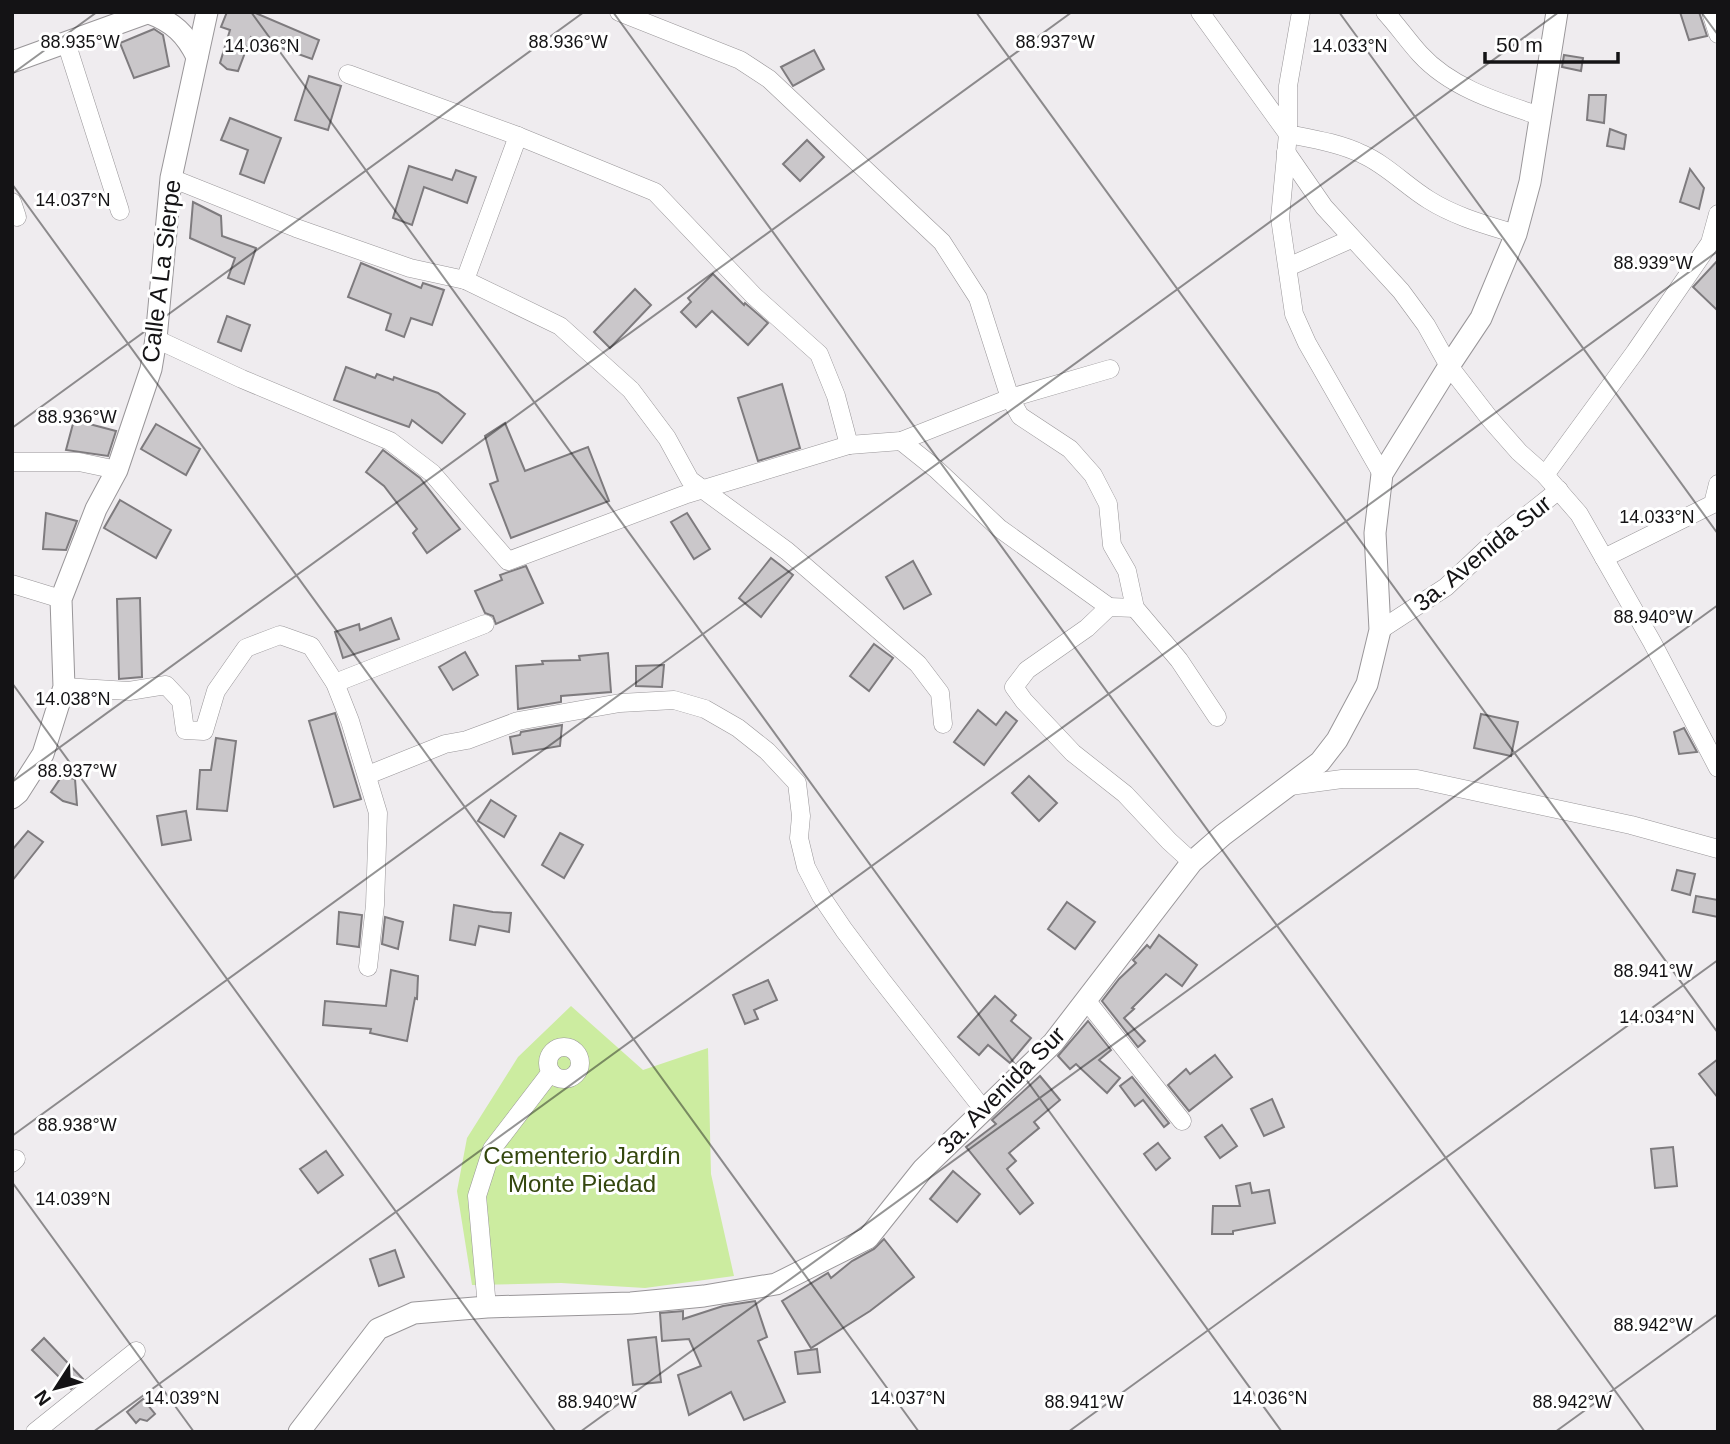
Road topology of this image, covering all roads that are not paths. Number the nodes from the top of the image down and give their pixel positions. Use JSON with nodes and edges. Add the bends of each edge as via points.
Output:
{"nodes":[{"id":1,"x":207,"y":12,"type":"edge"},
{"id":2,"x":619,"y":12,"type":"edge"},
{"id":3,"x":1200,"y":12,"type":"edge"},
{"id":4,"x":1301,"y":12,"type":"edge"},
{"id":5,"x":1385,"y":12,"type":"edge"},
{"id":6,"x":1556,"y":12,"type":"edge"},
{"id":7,"x":150,"y":13,"type":"edge"},
{"id":8,"x":66,"y":42,"type":"junction"},
{"id":9,"x":197,"y":57,"type":"junction"},
{"id":10,"x":12,"y":62,"type":"edge"},
{"id":11,"x":348,"y":74,"type":"dead end"},
{"id":12,"x":1540,"y":116,"type":"junction"},
{"id":13,"x":518,"y":136,"type":"junction"},
{"id":14,"x":1287,"y":143,"type":"junction"},
{"id":15,"x":171,"y":178,"type":"junction"},
{"id":16,"x":120,"y":211,"type":"dead end"},
{"id":17,"x":1718,"y":214,"type":"edge"},
{"id":18,"x":1516,"y":234,"type":"junction"},
{"id":19,"x":1351,"y":239,"type":"junction"},
{"id":20,"x":1288,"y":267,"type":"junction"},
{"id":21,"x":465,"y":280,"type":"junction"},
{"id":22,"x":156,"y":340,"type":"junction"},
{"id":23,"x":1449,"y":366,"type":"junction"},
{"id":24,"x":1110,"y":369,"type":"dead end"},
{"id":25,"x":1010,"y":398,"type":"junction"},
{"id":26,"x":901,"y":442,"type":"junction"},
{"id":27,"x":849,"y":445,"type":"junction"},
{"id":28,"x":12,"y":462,"type":"edge"},
{"id":29,"x":117,"y":470,"type":"junction"},
{"id":30,"x":1382,"y":474,"type":"junction"},
{"id":31,"x":1545,"y":475,"type":"junction"},
{"id":32,"x":1718,"y":484,"type":"edge"},
{"id":33,"x":1559,"y":490,"type":"junction"},
{"id":34,"x":702,"y":491,"type":"junction"},
{"id":35,"x":1604,"y":558,"type":"junction"},
{"id":36,"x":12,"y":584,"type":"edge"},
{"id":37,"x":61,"y":599,"type":"junction"},
{"id":38,"x":1109,"y":607,"type":"junction"},
{"id":39,"x":1135,"y":608,"type":"junction"},
{"id":40,"x":485,"y":624,"type":"dead end"},
{"id":41,"x":1380,"y":630,"type":"junction"},
{"id":42,"x":335,"y":682,"type":"junction"},
{"id":43,"x":64,"y":687,"type":"junction"},
{"id":44,"x":1217,"y":717,"type":"dead end"},
{"id":45,"x":943,"y":724,"type":"dead end"},
{"id":46,"x":1718,"y":768,"type":"edge"},
{"id":47,"x":368,"y":775,"type":"junction"},
{"id":48,"x":1290,"y":786,"type":"junction"},
{"id":49,"x":12,"y":798,"type":"edge"},
{"id":50,"x":1718,"y":849,"type":"edge"},
{"id":51,"x":1192,"y":862,"type":"junction"},
{"id":52,"x":368,"y":967,"type":"dead end"},
{"id":53,"x":1086,"y":1000,"type":"junction"},
{"id":54,"x":551,"y":1072,"type":"dead end"},
{"id":55,"x":983,"y":1109,"type":"junction"},
{"id":56,"x":1182,"y":1121,"type":"dead end"},
{"id":57,"x":487,"y":1307,"type":"junction"},
{"id":58,"x":136,"y":1351,"type":"dead end"},
{"id":59,"x":35,"y":1432,"type":"edge"},
{"id":60,"x":299,"y":1432,"type":"edge"}],
"edges":[{"from":1,"to":9,"type":"street","name":"Calle A La Sierpe"},
{"from":2,"to":25,"type":"street","via":[[740,60],[769,79],[943,242],[978,298]]},
{"from":3,"to":14,"type":"street"},
{"from":4,"to":14,"type":"street","via":[[1288,86]]},
{"from":5,"to":12,"type":"street","via":[[1420,55],[1448,77],[1483,97]]},
{"from":6,"to":12,"type":"street"},
{"from":7,"to":8,"type":"street"},
{"from":7,"to":9,"type":"street","via":[[179,29]]},
{"from":8,"to":10,"type":"street"},
{"from":8,"to":16,"type":"street"},
{"from":9,"to":15,"type":"street","name":"Calle A La Sierpe"},
{"from":11,"to":13,"type":"street"},
{"from":12,"to":18,"type":"street"},
{"from":13,"to":21,"type":"street"},
{"from":13,"to":27,"type":"street","via":[[655,192],[754,296],[819,354]]},
{"from":14,"to":18,"type":"street","via":[[1330,143],[1363,154],[1429,200]]},
{"from":14,"to":19,"type":"street","via":[[1324,207]]},
{"from":14,"to":20,"type":"street","via":[[1280,218]]},
{"from":15,"to":21,"type":"street","via":[[410,268]]},
{"from":15,"to":22,"type":"street","name":"Calle A La Sierpe"},
{"from":17,"to":31,"type":"street","via":[[1710,243]]},
{"from":18,"to":23,"type":"street","via":[[1481,318]]},
{"from":19,"to":20,"type":"street"},
{"from":19,"to":23,"type":"street","via":[[1401,291]]},
{"from":20,"to":30,"type":"street","via":[[1294,314],[1307,344]]},
{"from":21,"to":34,"type":"street","via":[[560,326],[631,390]]},
{"from":22,"to":29,"type":"street","name":"Calle A La Sierpe","via":[[151,369]]},
{"from":22,"to":34,"type":"street","via":[[390,441],[432,473],[508,561]]},
{"from":23,"to":30,"type":"street"},
{"from":23,"to":31,"type":"street","via":[[1519,452]]},
{"from":24,"to":25,"type":"street"},
{"from":25,"to":26,"type":"street"},
{"from":25,"to":39,"type":"street","via":[[1020,416],[1070,449],[1093,475],[1108,504],[1112,545],[1127,571]]},
{"from":26,"to":27,"type":"street"},
{"from":26,"to":38,"type":"street","via":[[999,528]]},
{"from":27,"to":34,"type":"street"},
{"from":28,"to":29,"type":"street","via":[[79,462]]},
{"from":29,"to":37,"type":"street","name":"Calle A La Sierpe","via":[[96,509]]},
{"from":30,"to":41,"type":"street","via":[[1375,533]]},
{"from":31,"to":33,"type":"street"},
{"from":32,"to":35,"type":"street","via":[[1713,504]]},
{"from":33,"to":35,"type":"street"},
{"from":33,"to":41,"type":"street","name":"3a. Avenida Sur","via":[[1446,587]]},
{"from":34,"to":45,"type":"street","via":[[787,551],[918,664],[940,693]]},
{"from":35,"to":46,"type":"street"},
{"from":36,"to":37,"type":"street"},
{"from":37,"to":43,"type":"street","name":"Calle A La Sierpe"},
{"from":38,"to":39,"type":"street"},
{"from":38,"to":51,"type":"street","via":[[1027,670],[1014,687],[1073,753],[1125,794]]},
{"from":39,"to":44,"type":"street","via":[[1179,660]]},
{"from":40,"to":42,"type":"street"},
{"from":41,"to":48,"type":"street","name":"3a. Avenida Sur","via":[[1367,684],[1337,740],[1320,762]]},
{"from":42,"to":43,"type":"street","via":[[311,646],[280,635],[246,648],[216,691],[204,731],[185,730],[181,701],[166,685],[129,691]]},
{"from":42,"to":47,"type":"street"},
{"from":43,"to":49,"type":"street","name":"Calle A La Sierpe","via":[[43,754]]},
{"from":47,"to":52,"type":"street","via":[[378,813]]},
{"from":47,"to":55,"type":"street","via":[[519,721],[620,703],[674,700],[705,709],[767,751],[797,783],[799,838],[806,867],[821,896]]},
{"from":48,"to":50,"type":"street","via":[[1342,779],[1417,779]]},
{"from":48,"to":51,"type":"street","name":"3a. Avenida Sur"},
{"from":51,"to":53,"type":"street","name":"3a. Avenida Sur"},
{"from":53,"to":55,"type":"street","name":"3a. Avenida Sur","via":[[1053,1043]]},
{"from":53,"to":56,"type":"street"},
{"from":54,"to":57,"type":"street","via":[[492,1149],[477,1196]]},
{"from":55,"to":57,"type":"street","name":"3a. Avenida Sur","via":[[923,1169],[868,1238],[776,1284],[631,1303]]},
{"from":57,"to":60,"type":"street","name":"3a. Avenida Sur","via":[[414,1313],[378,1329]]},
{"from":58,"to":59,"type":"street"}]}
